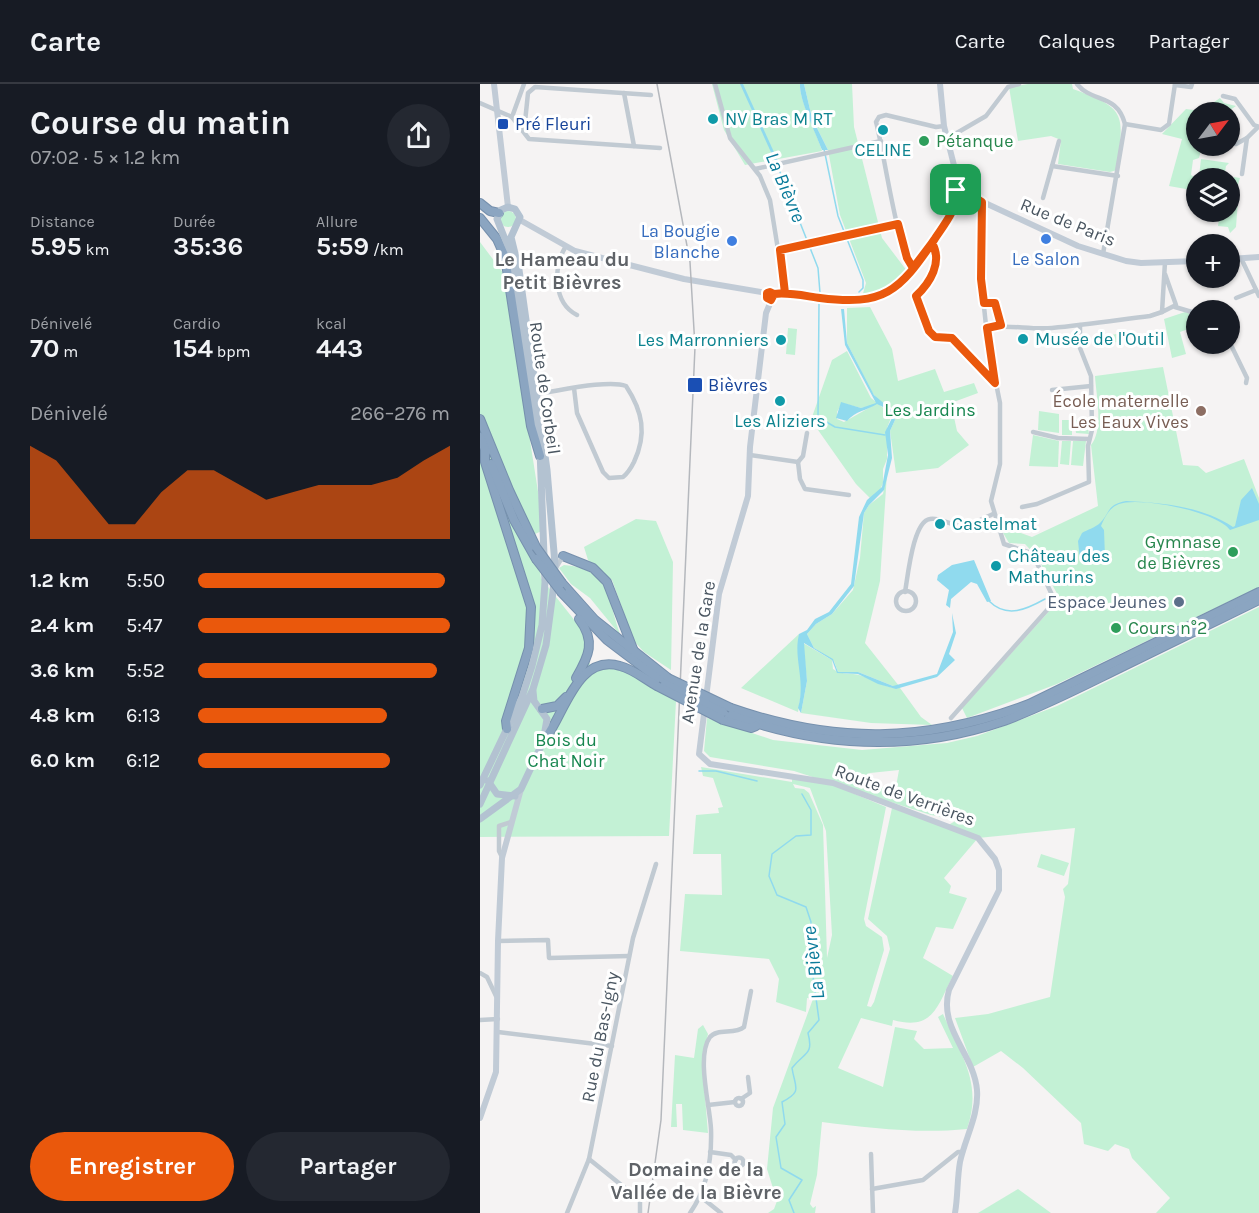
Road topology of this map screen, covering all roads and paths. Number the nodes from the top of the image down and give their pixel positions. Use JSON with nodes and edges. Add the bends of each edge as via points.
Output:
{"nodes":[{"id":1,"x":494,"y":84,"type":"edge"},
{"id":2,"x":524,"y":84,"type":"edge"},
{"id":3,"x":715,"y":84,"type":"edge"},
{"id":4,"x":940,"y":84,"type":"edge"},
{"id":5,"x":1019,"y":84,"type":"edge"},
{"id":6,"x":1077,"y":84,"type":"edge"},
{"id":7,"x":1192,"y":84,"type":"edge"},
{"id":8,"x":1175,"y":85,"type":"edge"},
{"id":9,"x":624,"y":93,"type":"junction"},
{"id":10,"x":651,"y":95,"type":"dead end"},
{"id":11,"x":1223,"y":96,"type":"dead end"},
{"id":12,"x":480,"y":103,"type":"edge"},
{"id":13,"x":497,"y":110,"type":"junction"},
{"id":14,"x":512,"y":117,"type":"junction"},
{"id":15,"x":1125,"y":124,"type":"junction"},
{"id":16,"x":944,"y":126,"type":"junction"},
{"id":17,"x":522,"y":127,"type":"junction"},
{"id":18,"x":1258,"y":127,"type":"edge"},
{"id":19,"x":955,"y":134,"type":"dead end"},
{"id":20,"x":1247,"y":138,"type":"junction"},
{"id":21,"x":881,"y":141,"type":"junction"},
{"id":22,"x":1059,"y":141,"type":"dead end"},
{"id":23,"x":1240,"y":142,"type":"edge"},
{"id":24,"x":634,"y":146,"type":"junction"},
{"id":25,"x":660,"y":148,"type":"dead end"},
{"id":26,"x":1052,"y":166,"type":"junction"},
{"id":27,"x":755,"y":170,"type":"junction"},
{"id":28,"x":1242,"y":174,"type":"dead end"},
{"id":29,"x":1118,"y":176,"type":"junction"},
{"id":30,"x":959,"y":185,"type":"junction"},
{"id":31,"x":962,"y":195,"type":"junction"},
{"id":32,"x":1043,"y":198,"type":"dead end"},
{"id":33,"x":982,"y":202,"type":"junction"},
{"id":34,"x":480,"y":203,"type":"edge"},
{"id":35,"x":508,"y":207,"type":"junction"},
{"id":36,"x":499,"y":213,"type":"junction"},
{"id":37,"x":480,"y":218,"type":"edge"},
{"id":38,"x":520,"y":220,"type":"junction"},
{"id":39,"x":898,"y":224,"type":"junction"},
{"id":40,"x":503,"y":229,"type":"junction"},
{"id":41,"x":513,"y":230,"type":"junction"},
{"id":42,"x":932,"y":243,"type":"junction"},
{"id":43,"x":566,"y":246,"type":"junction"},
{"id":44,"x":780,"y":250,"type":"junction"},
{"id":45,"x":1103,"y":254,"type":"junction"},
{"id":46,"x":1259,"y":257,"type":"edge"},
{"id":47,"x":1241,"y":258,"type":"joint"},
{"id":48,"x":1186,"y":261,"type":"edge"},
{"id":49,"x":1165,"y":262,"type":"junction"},
{"id":50,"x":913,"y":268,"type":"junction"},
{"id":51,"x":1165,"y":274,"type":"junction"},
{"id":52,"x":1256,"y":291,"type":"junction"},
{"id":53,"x":785,"y":293,"type":"junction"},
{"id":54,"x":770,"y":296,"type":"junction"},
{"id":55,"x":1259,"y":297,"type":"edge"},
{"id":56,"x":1236,"y":298,"type":"dead end"},
{"id":57,"x":984,"y":303,"type":"junction"},
{"id":58,"x":1175,"y":307,"type":"junction"},
{"id":59,"x":1186,"y":310,"type":"edge"},
{"id":60,"x":1160,"y":313,"type":"junction"},
{"id":61,"x":577,"y":315,"type":"dead end"},
{"id":62,"x":1001,"y":325,"type":"junction"},
{"id":63,"x":1080,"y":325,"type":"junction"},
{"id":64,"x":987,"y":328,"type":"junction"},
{"id":65,"x":1235,"y":354,"type":"edge"},
{"id":66,"x":1246,"y":382,"type":"dead end"},
{"id":67,"x":532,"y":383,"type":"junction"},
{"id":68,"x":995,"y":383,"type":"junction"},
{"id":69,"x":1091,"y":386,"type":"junction"},
{"id":70,"x":574,"y":388,"type":"junction"},
{"id":71,"x":548,"y":390,"type":"junction"},
{"id":72,"x":1052,"y":390,"type":"dead end"},
{"id":73,"x":536,"y":394,"type":"junction"},
{"id":74,"x":480,"y":419,"type":"edge"},
{"id":75,"x":1034,"y":432,"type":"dead end"},
{"id":76,"x":807,"y":434,"type":"dead end"},
{"id":77,"x":480,"y":437,"type":"edge"},
{"id":78,"x":1089,"y":439,"type":"junction"},
{"id":79,"x":485,"y":450,"type":"junction"},
{"id":80,"x":750,"y":455,"type":"junction"},
{"id":81,"x":540,"y":456,"type":"junction"},
{"id":82,"x":798,"y":462,"type":"junction"},
{"id":83,"x":849,"y":495,"type":"dead end"},
{"id":84,"x":1022,"y":507,"type":"dead end"},
{"id":85,"x":993,"y":514,"type":"junction"},
{"id":86,"x":553,"y":534,"type":"junction"},
{"id":87,"x":562,"y":556,"type":"junction"},
{"id":88,"x":554,"y":571,"type":"junction"},
{"id":89,"x":905,"y":592,"type":"junction"},
{"id":90,"x":1259,"y":592,"type":"edge"},
{"id":91,"x":1259,"y":600,"type":"edge"},
{"id":92,"x":576,"y":609,"type":"junction"},
{"id":93,"x":635,"y":654,"type":"junction"},
{"id":94,"x":663,"y":683,"type":"junction"},
{"id":95,"x":533,"y":689,"type":"junction"},
{"id":96,"x":542,"y":709,"type":"junction"},
{"id":97,"x":726,"y":713,"type":"junction"},
{"id":98,"x":951,"y":718,"type":"dead end"},
{"id":99,"x":507,"y":729,"type":"junction"},
{"id":100,"x":543,"y":742,"type":"junction"},
{"id":101,"x":702,"y":760,"type":"joint"},
{"id":102,"x":485,"y":775,"type":"junction"},
{"id":103,"x":490,"y":783,"type":"junction"},
{"id":104,"x":480,"y":785,"type":"edge"},
{"id":105,"x":521,"y":789,"type":"junction"},
{"id":106,"x":514,"y":796,"type":"junction"},
{"id":107,"x":480,"y":804,"type":"edge"},
{"id":108,"x":480,"y":819,"type":"edge"},
{"id":109,"x":511,"y":822,"type":"junction"},
{"id":110,"x":502,"y":858,"type":"junction"},
{"id":111,"x":656,"y":864,"type":"dead end"},
{"id":112,"x":498,"y":941,"type":"junction"},
{"id":113,"x":630,"y":956,"type":"junction"},
{"id":114,"x":480,"y":973,"type":"edge"},
{"id":115,"x":751,"y":991,"type":"dead end"},
{"id":116,"x":499,"y":999,"type":"junction"},
{"id":117,"x":498,"y":1019,"type":"junction"},
{"id":118,"x":480,"y":1020,"type":"edge"},
{"id":119,"x":498,"y":1032,"type":"junction"},
{"id":120,"x":612,"y":1046,"type":"junction"},
{"id":121,"x":748,"y":1077,"type":"dead end"},
{"id":122,"x":708,"y":1105,"type":"junction"},
{"id":123,"x":480,"y":1118,"type":"edge"},
{"id":124,"x":710,"y":1152,"type":"junction"},
{"id":125,"x":963,"y":1152,"type":"junction"},
{"id":126,"x":871,"y":1154,"type":"dead end"},
{"id":127,"x":590,"y":1159,"type":"junction"},
{"id":128,"x":736,"y":1160,"type":"dead end"},
{"id":129,"x":872,"y":1189,"type":"junction"},
{"id":130,"x":701,"y":1197,"type":"junction"},
{"id":131,"x":567,"y":1213,"type":"edge"},
{"id":132,"x":640,"y":1213,"type":"edge"},
{"id":133,"x":690,"y":1213,"type":"edge"},
{"id":134,"x":721,"y":1213,"type":"edge"},
{"id":135,"x":873,"y":1213,"type":"edge"},
{"id":136,"x":955,"y":1213,"type":"edge"}],
"edges":[{"from":1,"to":13,"type":"street"},
{"from":2,"to":14,"type":"street"},
{"from":3,"to":27,"type":"street","via":[[730,138]]},
{"from":4,"to":16,"type":"street"},
{"from":5,"to":19,"type":"street","via":[[1009,86],[986,116]]},
{"from":6,"to":15,"type":"street","via":[[1111,102]]},
{"from":7,"to":8,"type":"street"},
{"from":8,"to":15,"type":"street","via":[[1166,127],[1161,130]]},
{"from":9,"to":10,"type":"street"},
{"from":9,"to":17,"type":"street","via":[[535,87],[528,93]]},
{"from":9,"to":24,"type":"street"},
{"from":11,"to":18,"type":"street","via":[[1235,99]]},
{"from":12,"to":13,"type":"street"},
{"from":13,"to":14,"type":"street"},
{"from":13,"to":35,"type":"street"},
{"from":14,"to":17,"type":"street"},
{"from":15,"to":29,"type":"street"},
{"from":16,"to":21,"type":"street","via":[[882,116],[876,122]]},
{"from":16,"to":30,"type":"street"},
{"from":17,"to":24,"type":"street","via":[[529,139]]},
{"from":18,"to":20,"type":"street"},
{"from":20,"to":23,"type":"street"},
{"from":20,"to":28,"type":"street"},
{"from":21,"to":27,"type":"street"},
{"from":21,"to":39,"type":"street"},
{"from":22,"to":26,"type":"street"},
{"from":24,"to":25,"type":"street"},
{"from":26,"to":29,"type":"street"},
{"from":26,"to":32,"type":"street"},
{"from":27,"to":44,"type":"street","via":[[771,200]]},
{"from":29,"to":45,"type":"street"},
{"from":30,"to":31,"type":"street"},
{"from":30,"to":31,"type":"street","name":"Rue de Paris","via":[[967,186]]},
{"from":31,"to":33,"type":"street","name":"Rue de Paris"},
{"from":31,"to":42,"type":"street"},
{"from":33,"to":45,"type":"street","name":"Rue de Paris"},
{"from":33,"to":57,"type":"street"},
{"from":34,"to":36,"type":"highway"},
{"from":35,"to":36,"type":"main road"},
{"from":35,"to":38,"type":"main road","via":[[517,211]]},
{"from":36,"to":40,"type":"main road","name":"Route de Corbeil","via":[[497,222]]},
{"from":37,"to":81,"type":"highway","via":[[505,257],[531,426]]},
{"from":38,"to":41,"type":"main road"},
{"from":38,"to":43,"type":"street"},
{"from":39,"to":44,"type":"street"},
{"from":39,"to":50,"type":"street"},
{"from":40,"to":41,"type":"main road"},
{"from":40,"to":67,"type":"main road","name":"Route de Corbeil","via":[[512,258]]},
{"from":41,"to":67,"type":"main road","name":"Route de Corbeil","via":[[511,239],[519,270]]},
{"from":42,"to":50,"type":"street"},
{"from":42,"to":68,"type":"street","via":[[936,253],[932,278],[916,296],[924,321],[932,335],[952,338]]},
{"from":43,"to":54,"type":"street","via":[[684,279]]},
{"from":43,"to":61,"type":"street","via":[[559,261],[558,285],[565,307]]},
{"from":44,"to":53,"type":"street"},
{"from":45,"to":49,"type":"street","name":"Rue de Paris","via":[[1134,262]]},
{"from":46,"to":47,"type":"street"},
{"from":47,"to":52,"type":"street"},
{"from":48,"to":49,"type":"street","name":"Rue de Paris"},
{"from":49,"to":51,"type":"street"},
{"from":50,"to":53,"type":"street","via":[[892,289],[870,300],[844,301]]},
{"from":51,"to":58,"type":"street"},
{"from":51,"to":60,"type":"street"},
{"from":52,"to":55,"type":"street"},
{"from":52,"to":56,"type":"street"},
{"from":53,"to":54,"type":"street"},
{"from":54,"to":80,"type":"street","name":"Avenue de la Gare"},
{"from":57,"to":62,"type":"street","via":[[995,303]]},
{"from":57,"to":64,"type":"street"},
{"from":58,"to":59,"type":"street"},
{"from":58,"to":60,"type":"street"},
{"from":60,"to":63,"type":"street"},
{"from":62,"to":63,"type":"street","via":[[1025,329]]},
{"from":62,"to":64,"type":"street"},
{"from":63,"to":69,"type":"street","via":[[1080,348],[1090,367]]},
{"from":64,"to":68,"type":"street"},
{"from":65,"to":66,"type":"street"},
{"from":67,"to":71,"type":"street"},
{"from":67,"to":73,"type":"main road","name":"Route de Corbeil"},
{"from":67,"to":81,"type":"main road","name":"Route de Corbeil"},
{"from":68,"to":85,"type":"street","via":[[1000,403],[1001,453],[991,501]]},
{"from":69,"to":72,"type":"street"},
{"from":69,"to":78,"type":"street"},
{"from":70,"to":70,"type":"street","via":[[622,385],[628,389],[641,420],[642,439],[623,477],[609,478],[603,472],[577,413]]},
{"from":70,"to":71,"type":"street"},
{"from":71,"to":73,"type":"street"},
{"from":73,"to":86,"type":"main road","name":"Route de Corbeil"},
{"from":74,"to":93,"type":"highway","bridge":true,"via":[[536,547],[595,620]]},
{"from":75,"to":78,"type":"street"},
{"from":76,"to":82,"type":"street","via":[[804,456]]},
{"from":77,"to":79,"type":"highway"},
{"from":78,"to":84,"type":"street","via":[[1088,484]]},
{"from":79,"to":92,"type":"highway","bridge":true,"via":[[536,559]]},
{"from":79,"to":99,"type":"highway","via":[[485,462],[528,590],[532,614],[529,648],[506,721]]},
{"from":80,"to":82,"type":"street"},
{"from":80,"to":101,"type":"street","name":"Avenue de la Gare","via":[[747,505],[716,611],[699,745]]},
{"from":81,"to":99,"type":"main road","name":"Route de Corbeil","via":[[545,582],[542,625],[527,682]]},
{"from":82,"to":83,"type":"street","via":[[805,489]]},
{"from":85,"to":89,"type":"street","via":[[960,526],[931,518],[923,521]]},
{"from":85,"to":98,"type":"street","via":[[1004,544],[1028,552],[1036,561],[1053,591],[1052,603]]},
{"from":86,"to":87,"type":"main road"},
{"from":86,"to":88,"type":"main road"},
{"from":87,"to":88,"type":"street"},
{"from":87,"to":93,"type":"highway","via":[[593,568],[607,582]]},
{"from":88,"to":95,"type":"main road","via":[[546,645]]},
{"from":89,"to":89,"type":"street","via":[[898,595],[896,602],[901,610],[907,611],[915,602]]},
{"from":90,"to":97,"type":"highway","via":[[1029,704],[943,730],[892,735],[838,733]]},
{"from":91,"to":97,"type":"highway","via":[[1033,710],[972,730],[910,741],[857,741],[751,728]]},
{"from":92,"to":94,"type":"highway","via":[[607,640]]},
{"from":92,"to":96,"type":"highway","via":[[576,616],[589,636],[589,655],[563,702]]},
{"from":93,"to":94,"type":"highway"},
{"from":94,"to":97,"type":"highway","bridge":true},
{"from":94,"to":97,"type":"highway","bridge":true},
{"from":94,"to":100,"type":"highway","via":[[623,666],[608,664],[593,669],[579,680]]},
{"from":95,"to":96,"type":"main road","via":[[534,701]]},
{"from":95,"to":103,"type":"main road"},
{"from":96,"to":100,"type":"main road","via":[[547,724]]},
{"from":99,"to":102,"type":"main road","name":"Route de Corbeil"},
{"from":100,"to":105,"type":"main road"},
{"from":101,"to":125,"type":"street","name":"Route de Verrières","via":[[833,783],[978,838],[987,848],[999,870],[999,890],[945,1005],[976,1084],[976,1110]]},
{"from":102,"to":103,"type":"main road"},
{"from":102,"to":104,"type":"main road","name":"Route de Corbeil"},
{"from":103,"to":106,"type":"main road","via":[[497,794]]},
{"from":103,"to":107,"type":"main road"},
{"from":105,"to":106,"type":"main road"},
{"from":105,"to":109,"type":"street"},
{"from":106,"to":108,"type":"main road"},
{"from":109,"to":110,"type":"street"},
{"from":109,"to":110,"type":"street","via":[[499,826]]},
{"from":110,"to":112,"type":"street"},
{"from":111,"to":113,"type":"street","name":"Rue du Bas-Igny"},
{"from":112,"to":113,"type":"street","via":[[548,940],[549,958]]},
{"from":112,"to":116,"type":"street"},
{"from":113,"to":120,"type":"street","name":"Rue du Bas-Igny"},
{"from":114,"to":116,"type":"street","via":[[487,977]]},
{"from":115,"to":122,"type":"street","via":[[744,1027],[710,1036],[704,1062]]},
{"from":116,"to":117,"type":"street"},
{"from":117,"to":118,"type":"street"},
{"from":117,"to":119,"type":"street"},
{"from":119,"to":120,"type":"street"},
{"from":119,"to":123,"type":"street","via":[[496,1072]]},
{"from":120,"to":127,"type":"street","name":"Rue du Bas-Igny"},
{"from":121,"to":122,"type":"street","via":[[750,1093],[735,1102]]},
{"from":122,"to":124,"type":"street"},
{"from":124,"to":128,"type":"street","via":[[731,1155]]},
{"from":124,"to":130,"type":"street"},
{"from":125,"to":129,"type":"street","via":[[923,1180]]},
{"from":125,"to":136,"type":"street"},
{"from":126,"to":129,"type":"street"},
{"from":127,"to":131,"type":"street","name":"Rue du Bas-Igny"},
{"from":127,"to":132,"type":"street","via":[[640,1200]]},
{"from":129,"to":135,"type":"street"},
{"from":130,"to":133,"type":"street"},
{"from":130,"to":134,"type":"street"}]}
